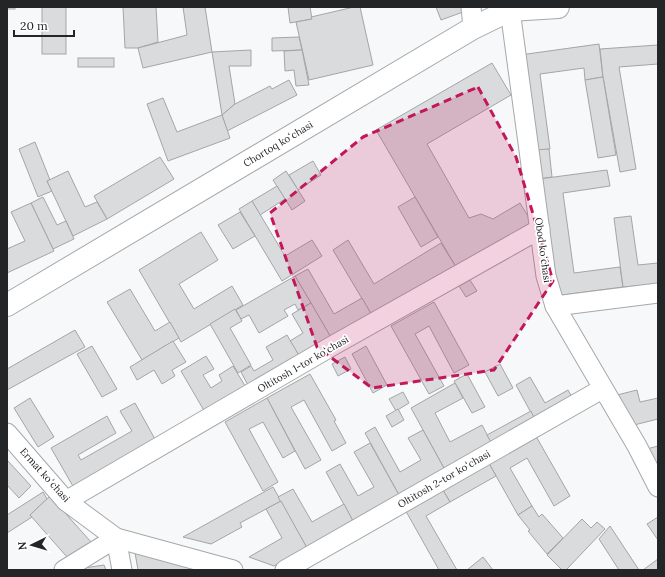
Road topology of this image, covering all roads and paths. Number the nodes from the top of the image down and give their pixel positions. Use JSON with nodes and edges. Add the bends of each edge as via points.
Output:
{"nodes":[{"id":1,"x":558,"y":7,"type":"edge"},
{"id":2,"x":510,"y":10,"type":"junction"},
{"id":3,"x":472,"y":18,"type":"edge"},
{"id":4,"x":540,"y":229,"type":"junction"},
{"id":5,"x":658,"y":293,"type":"edge"},
{"id":6,"x":7,"y":305,"type":"edge"},
{"id":7,"x":555,"y":306,"type":"junction"},
{"id":8,"x":602,"y":389,"type":"junction"},
{"id":9,"x":7,"y":433,"type":"edge"},
{"id":10,"x":658,"y":487,"type":"edge"},
{"id":11,"x":66,"y":501,"type":"junction"},
{"id":12,"x":116,"y":538,"type":"junction"},
{"id":13,"x":64,"y":570,"type":"edge"},
{"id":14,"x":122,"y":570,"type":"edge"},
{"id":15,"x":233,"y":570,"type":"edge"},
{"id":16,"x":285,"y":570,"type":"edge"}],
"edges":[{"from":1,"to":2,"type":"main road","name":"Chortoq koʻchasi"},
{"from":2,"to":3,"type":"main road","name":"Chortoq koʻchasi"},
{"from":2,"to":4,"type":"street","name":"Obod koʻchasi"},
{"from":3,"to":6,"type":"main road","name":"Chortoq koʻchasi"},
{"from":4,"to":7,"type":"street","name":"Obod koʻchasi","via":[[546,276]]},
{"from":4,"to":11,"type":"street","name":"Oltitosh 1-tor koʻchasi","via":[[332,346]]},
{"from":5,"to":7,"type":"street"},
{"from":7,"to":8,"type":"street","name":"Obod koʻchasi"},
{"from":8,"to":10,"type":"street","name":"Obod koʻchasi","via":[[637,446]]},
{"from":8,"to":16,"type":"street","name":"Oltitosh 2-tor koʻchasi"},
{"from":9,"to":11,"type":"street","name":"Ermat koʻchasi"},
{"from":11,"to":12,"type":"street","name":"Ermat koʻchasi"},
{"from":12,"to":13,"type":"street"},
{"from":12,"to":14,"type":"street"},
{"from":12,"to":15,"type":"street"}]}
